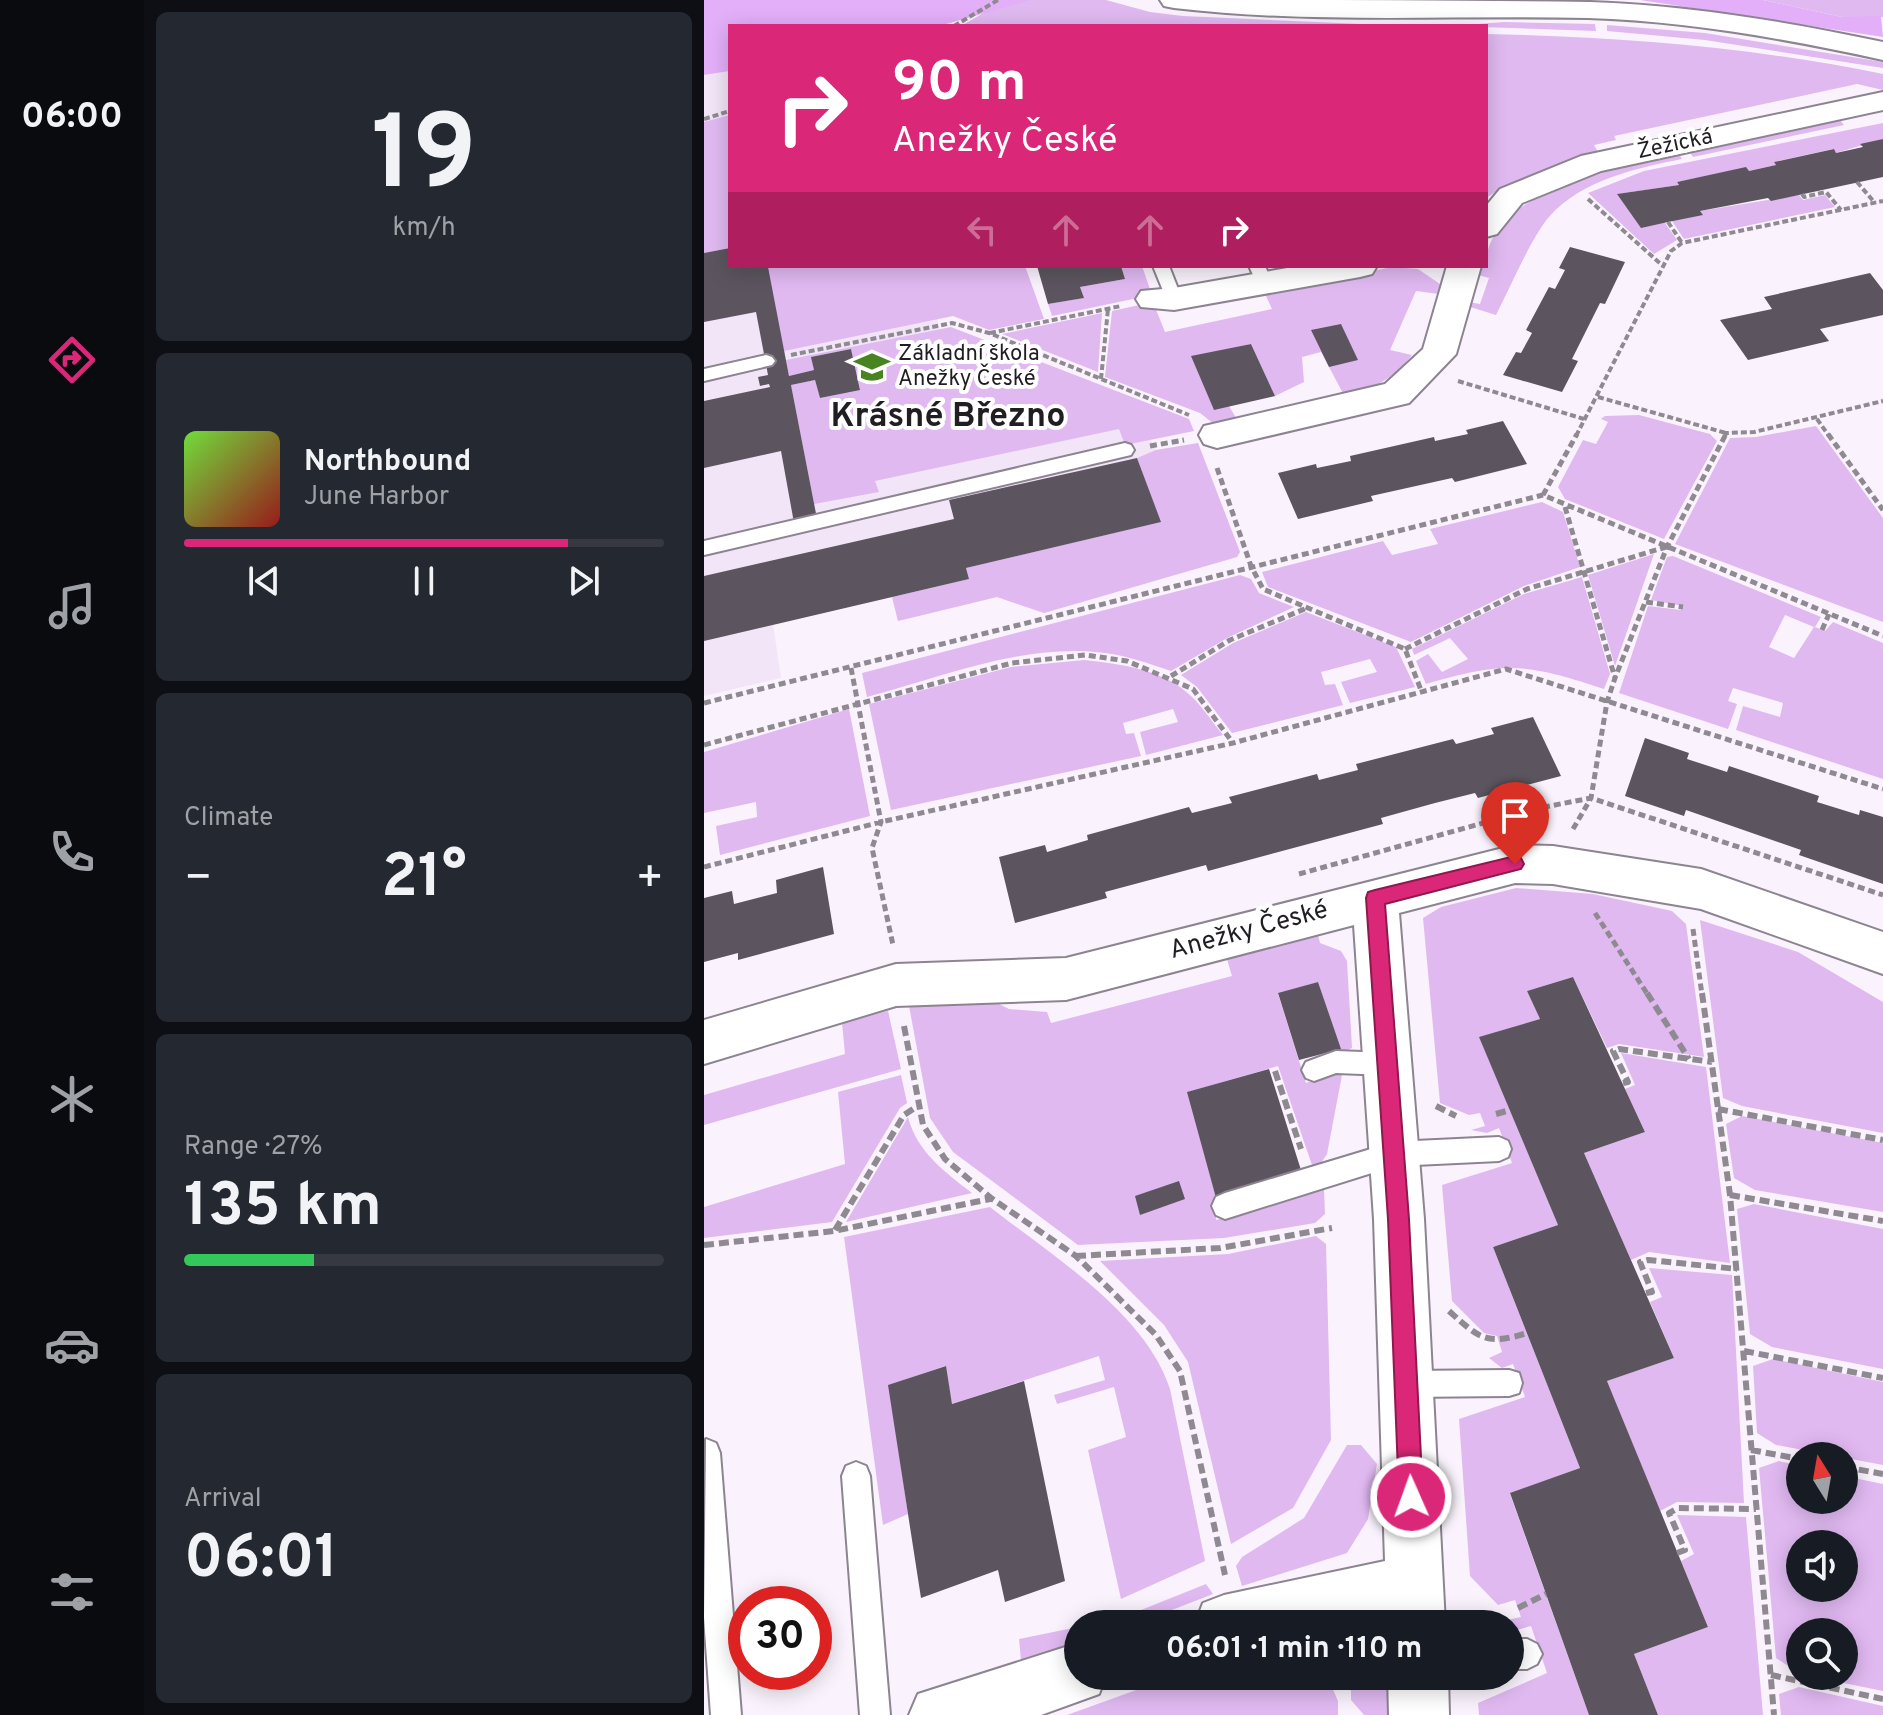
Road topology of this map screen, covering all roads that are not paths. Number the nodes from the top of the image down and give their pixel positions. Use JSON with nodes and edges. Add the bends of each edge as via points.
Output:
{"nodes":[{"id":1,"x":1174,"y":0,"type":"edge"},
{"id":2,"x":1246,"y":4,"type":"edge"},
{"id":3,"x":1484,"y":5,"type":"edge"},
{"id":4,"x":1883,"y":51,"type":"edge"},
{"id":5,"x":1883,"y":101,"type":"edge"},
{"id":6,"x":1488,"y":225,"type":"edge"},
{"id":7,"x":1161,"y":268,"type":"edge"},
{"id":8,"x":1335,"y":268,"type":"edge"},
{"id":9,"x":1463,"y":268,"type":"edge"},
{"id":10,"x":1260,"y":274,"type":"edge"},
{"id":11,"x":1164,"y":299,"type":"joint"},
{"id":12,"x":766,"y":361,"type":"dead end"},
{"id":13,"x":704,"y":375,"type":"edge"},
{"id":14,"x":1212,"y":435,"type":"road end"},
{"id":15,"x":1125,"y":450,"type":"road end"},
{"id":16,"x":704,"y":548,"type":"edge"},
{"id":17,"x":1375,"y":898,"type":"junction"},
{"id":18,"x":1883,"y":953,"type":"edge"},
{"id":19,"x":704,"y":1042,"type":"edge"},
{"id":20,"x":1388,"y":1064,"type":"junction"},
{"id":21,"x":1314,"y":1070,"type":"dead end"},
{"id":22,"x":1499,"y":1149,"type":"dead end"},
{"id":23,"x":1394,"y":1154,"type":"junction"},
{"id":24,"x":1225,"y":1206,"type":"dead end"},
{"id":25,"x":1509,"y":1383,"type":"dead end"},
{"id":26,"x":1406,"y":1384,"type":"junction"},
{"id":27,"x":706,"y":1453,"type":"edge"},
{"id":28,"x":856,"y":1476,"type":"dead end"},
{"id":29,"x":1415,"y":1603,"type":"edge"},
{"id":30,"x":1226,"y":1607,"type":"edge"},
{"id":31,"x":1064,"y":1678,"type":"edge"},
{"id":32,"x":1418,"y":1690,"type":"edge"},
{"id":33,"x":726,"y":1715,"type":"edge"},
{"id":34,"x":875,"y":1715,"type":"edge"},
{"id":35,"x":939,"y":1715,"type":"edge"},
{"id":36,"x":1419,"y":1715,"type":"edge"}],
"edges":[{"from":1,"to":2,"type":"street"},
{"from":2,"to":3,"type":"street"},
{"from":3,"to":4,"type":"street","via":[[1679,17]]},
{"from":5,"to":6,"type":"street","name":"Žežická","via":[[1592,163],[1511,196]]},
{"from":7,"to":11,"type":"lane"},
{"from":8,"to":10,"type":"street"},
{"from":9,"to":14,"type":"street","via":[[1439,354],[1396,394]]},
{"from":10,"to":11,"type":"street"},
{"from":12,"to":13,"type":"lane"},
{"from":15,"to":16,"type":"lane"},
{"from":17,"to":18,"type":"street","name":"Anežky České","via":[[1515,864],[1553,865],[1701,889]]},
{"from":17,"to":19,"type":"street","name":"Anežky České","via":[[1066,979],[896,985]]},
{"from":17,"to":20,"type":"street"},
{"from":20,"to":21,"type":"lane","via":[[1336,1062]]},
{"from":20,"to":23,"type":"street"},
{"from":22,"to":23,"type":"lane"},
{"from":23,"to":24,"type":"lane"},
{"from":23,"to":26,"type":"street"},
{"from":25,"to":26,"type":"lane"},
{"from":26,"to":29,"type":"street"},
{"from":27,"to":33,"type":"lane"},
{"from":28,"to":34,"type":"lane"},
{"from":29,"to":30,"type":"street"},
{"from":31,"to":35,"type":"street"},
{"from":32,"to":36,"type":"street"}]}
